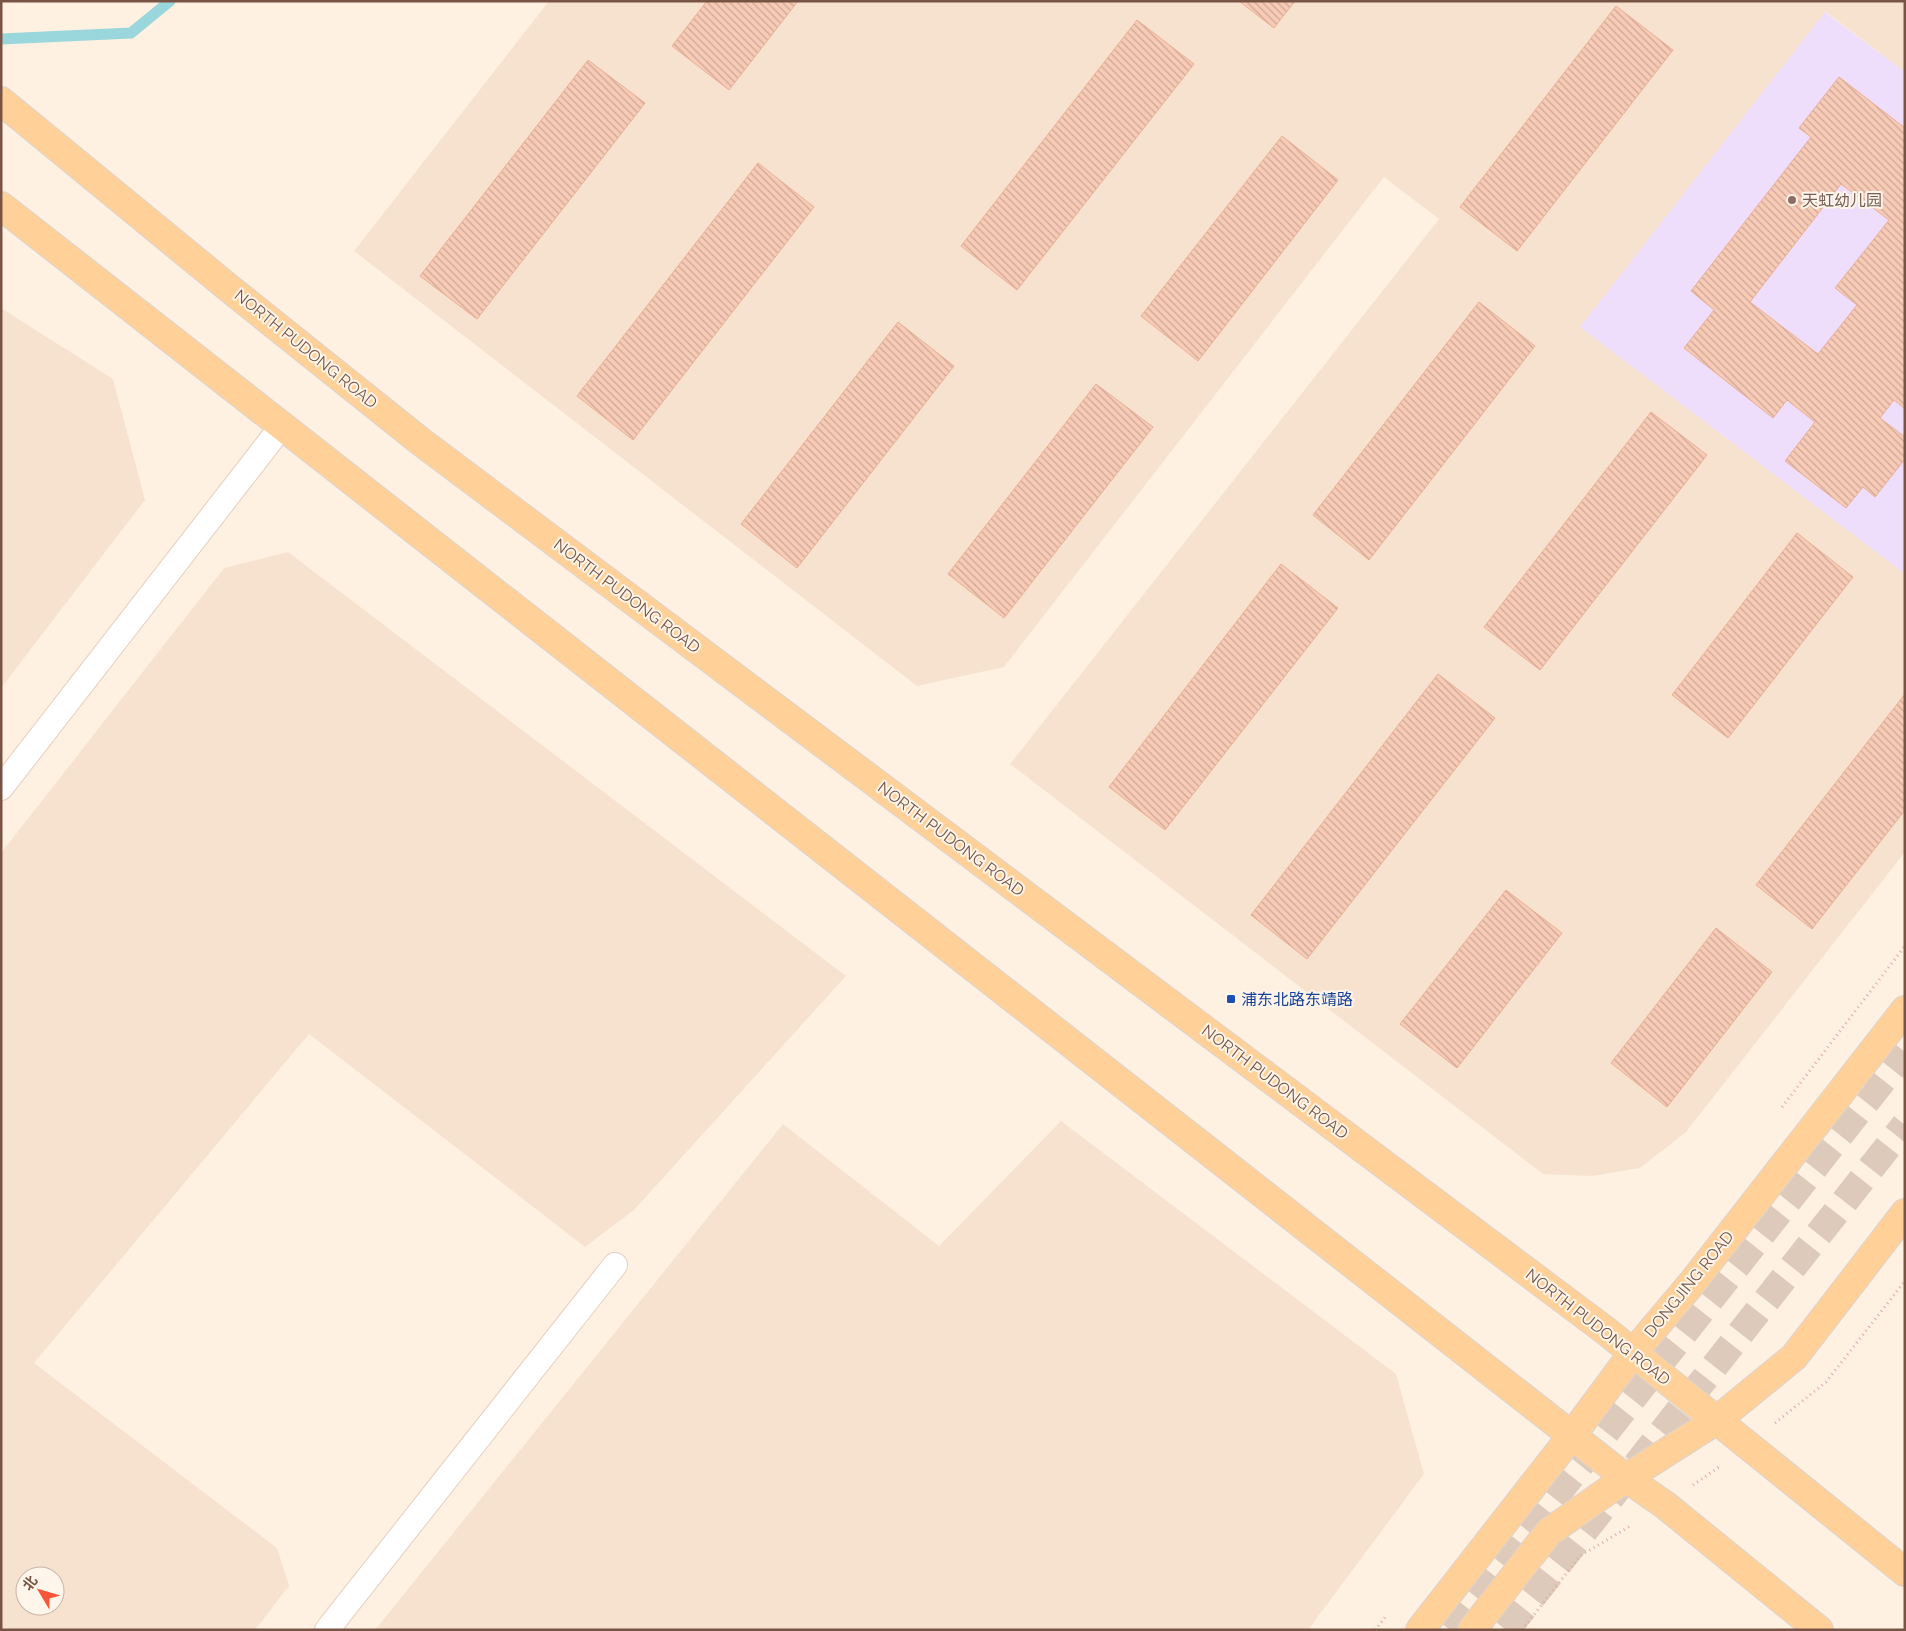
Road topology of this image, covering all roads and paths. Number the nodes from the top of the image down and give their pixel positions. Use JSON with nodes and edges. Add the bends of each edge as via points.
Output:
{"nodes":[{"id":1,"x":8,"y":106,"type":"edge"},
{"id":2,"x":1,"y":206,"type":"edge"},
{"id":3,"x":282,"y":426,"type":"junction"},
{"id":4,"x":1,"y":788,"type":"edge"},
{"id":5,"x":1905,"y":1010,"type":"edge"},
{"id":6,"x":1905,"y":1213,"type":"edge"},
{"id":7,"x":615,"y":1266,"type":"dead end"},
{"id":8,"x":1633,"y":1353,"type":"junction"},
{"id":9,"x":1717,"y":1420,"type":"junction"},
{"id":10,"x":1574,"y":1434,"type":"junction"},
{"id":11,"x":1626,"y":1478,"type":"junction"},
{"id":12,"x":1905,"y":1572,"type":"edge"},
{"id":13,"x":327,"y":1630,"type":"edge"},
{"id":14,"x":1420,"y":1630,"type":"edge"},
{"id":15,"x":1472,"y":1630,"type":"edge"},
{"id":16,"x":1819,"y":1630,"type":"edge"}],
"edges":[{"from":1,"to":8,"type":"main road","name":"NORTH PUDONG ROAD","via":[[420,441]]},
{"from":2,"to":3,"type":"main road"},
{"from":3,"to":4,"type":"lane"},
{"from":3,"to":10,"type":"main road"},
{"from":5,"to":8,"type":"main road","name":"DONGJING ROAD","via":[[1692,1283]]},
{"from":6,"to":9,"type":"main road","via":[[1794,1356]]},
{"from":7,"to":13,"type":"lane"},
{"from":8,"to":9,"type":"main road","name":"NORTH PUDONG ROAD"},
{"from":8,"to":10,"type":"main road","name":"DONGJING ROAD"},
{"from":9,"to":11,"type":"main road"},
{"from":9,"to":12,"type":"main road","name":"NORTH PUDONG ROAD"},
{"from":10,"to":11,"type":"main road"},
{"from":10,"to":14,"type":"main road","name":"DONGJING ROAD"},
{"from":11,"to":15,"type":"main road","via":[[1549,1532]]},
{"from":11,"to":16,"type":"main road","via":[[1665,1505]]}]}
